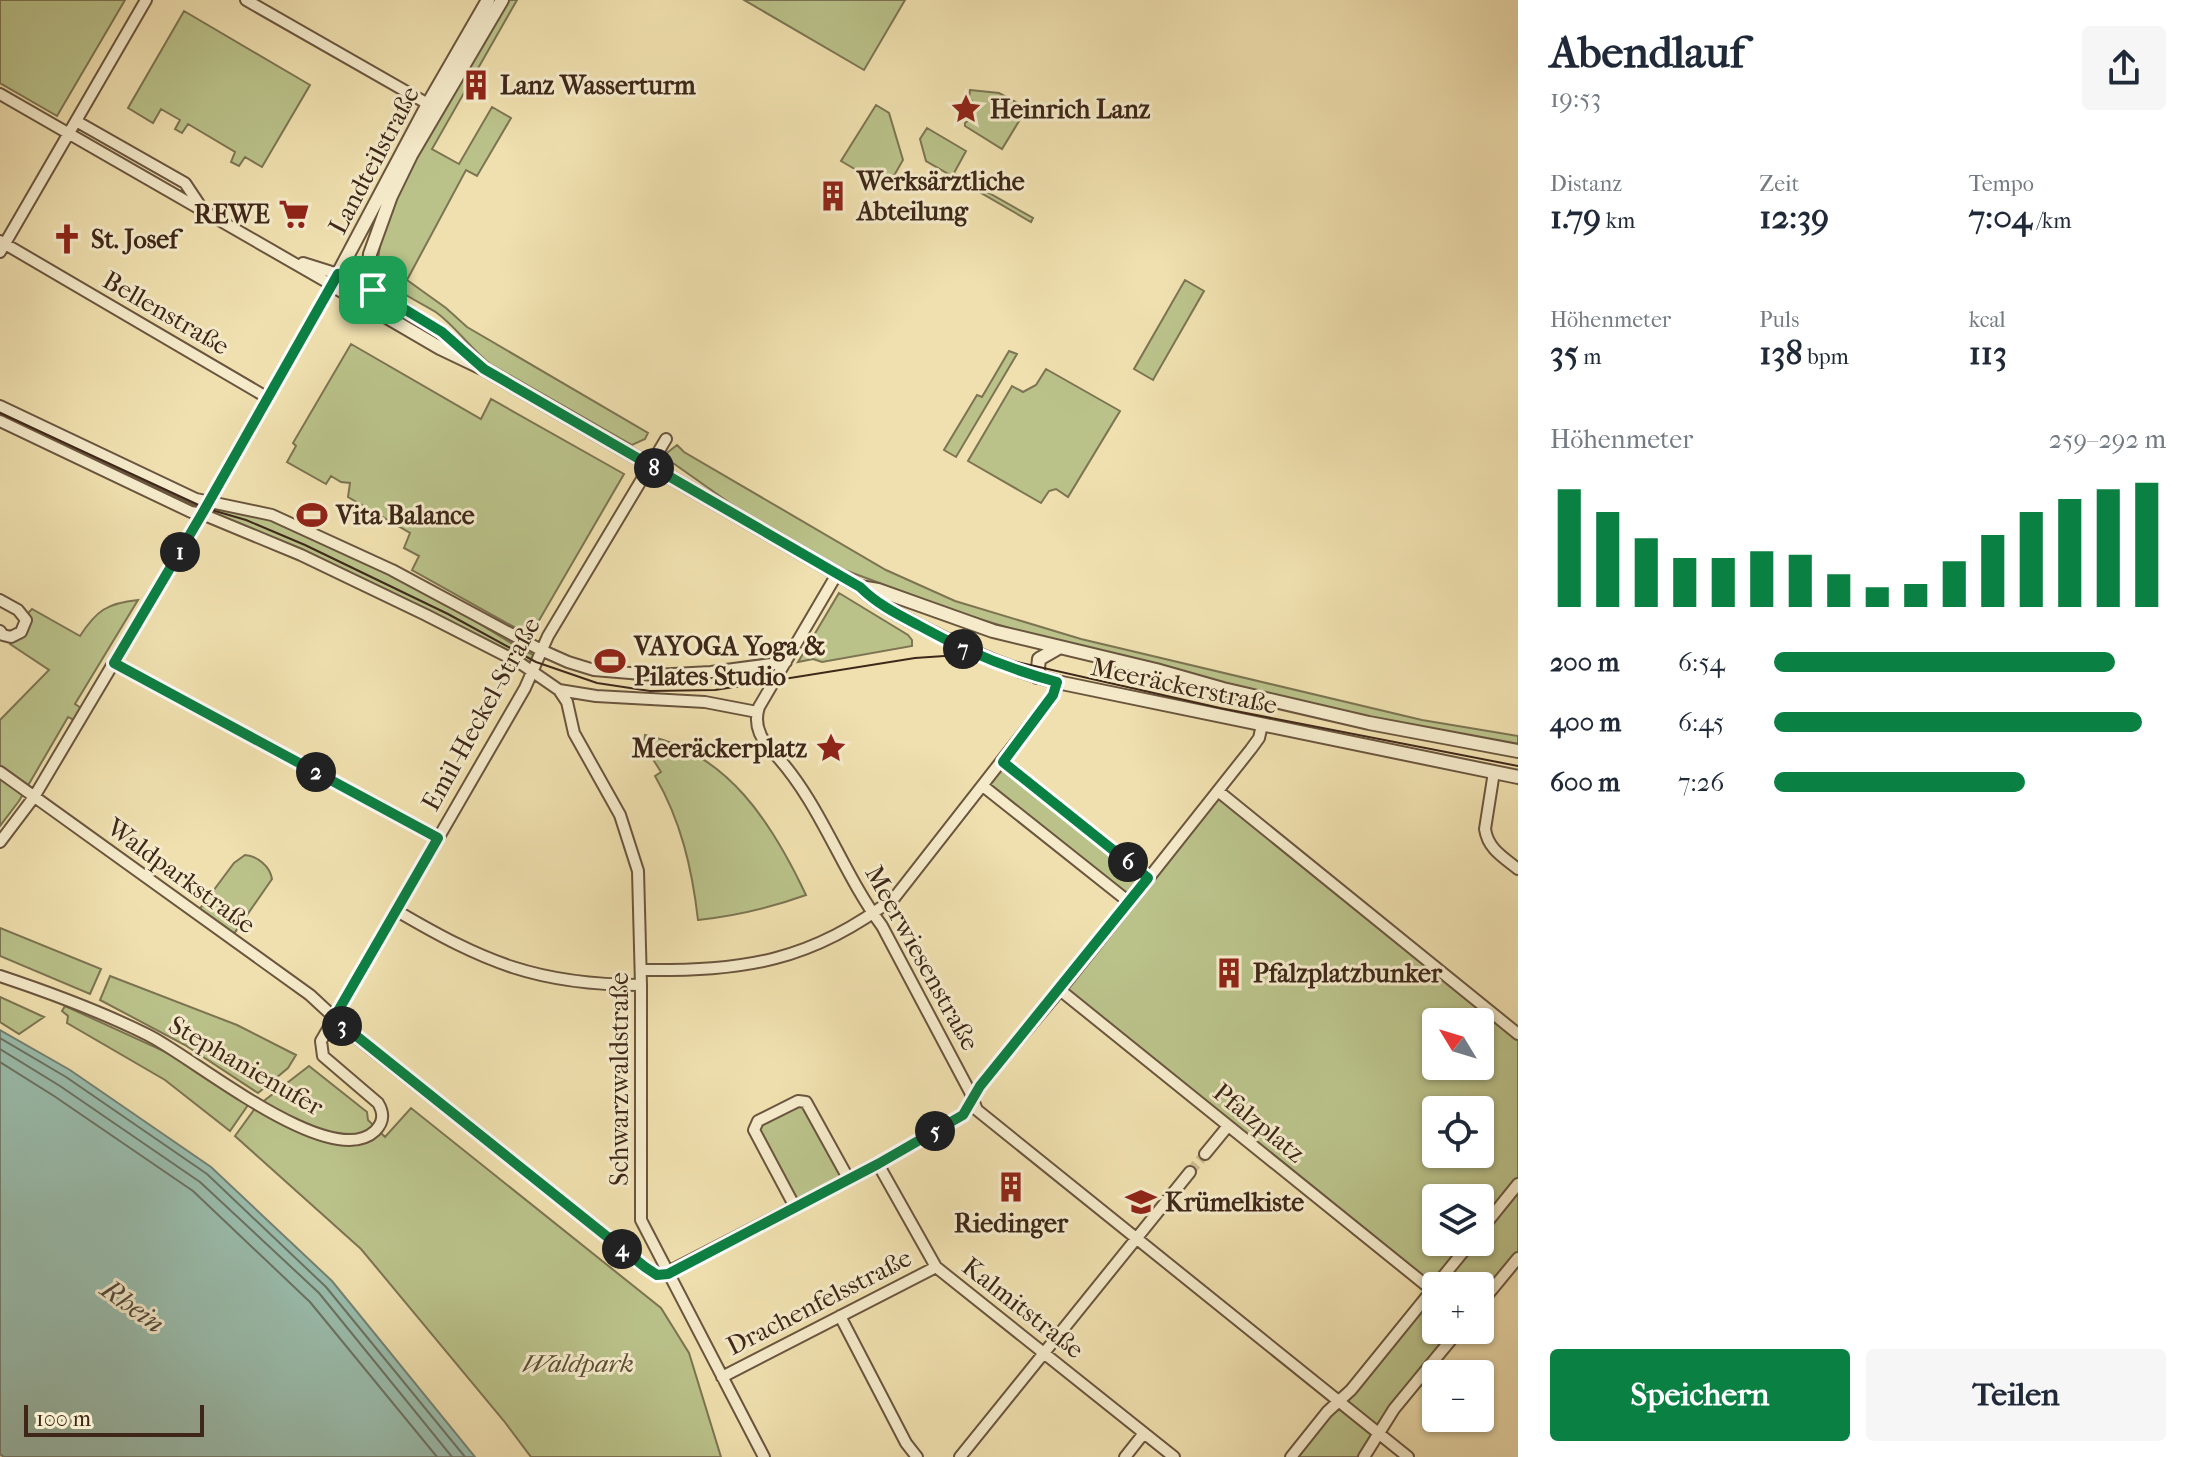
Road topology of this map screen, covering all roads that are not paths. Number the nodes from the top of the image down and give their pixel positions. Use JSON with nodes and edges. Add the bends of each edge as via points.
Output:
{"nodes":[{"id":1,"x":146,"y":0,"type":"edge"},
{"id":2,"x":246,"y":0,"type":"edge"},
{"id":3,"x":488,"y":0,"type":"edge"},
{"id":4,"x":502,"y":0,"type":"edge"},
{"id":5,"x":0,"y":94,"type":"edge"},
{"id":6,"x":428,"y":104,"type":"junction"},
{"id":7,"x":76,"y":121,"type":"junction"},
{"id":8,"x":68,"y":133,"type":"junction"},
{"id":9,"x":202,"y":209,"type":"junction"},
{"id":10,"x":2,"y":245,"type":"edge"},
{"id":11,"x":335,"y":280,"type":"junction"},
{"id":12,"x":373,"y":290,"type":"junction"},
{"id":13,"x":484,"y":369,"type":"junction"},
{"id":14,"x":268,"y":398,"type":"junction"},
{"id":15,"x":0,"y":406,"type":"edge"},
{"id":16,"x":0,"y":421,"type":"edge"},
{"id":17,"x":666,"y":439,"type":"dead end"},
{"id":18,"x":651,"y":466,"type":"junction"},
{"id":19,"x":208,"y":501,"type":"junction"},
{"id":20,"x":202,"y":514,"type":"junction"},
{"id":21,"x":837,"y":574,"type":"junction"},
{"id":22,"x":860,"y":587,"type":"junction"},
{"id":23,"x":0,"y":600,"type":"edge"},
{"id":24,"x":0,"y":631,"type":"edge"},
{"id":25,"x":1060,"y":647,"type":"junction"},
{"id":26,"x":541,"y":650,"type":"junction"},
{"id":27,"x":786,"y":662,"type":"junction"},
{"id":28,"x":114,"y":663,"type":"junction"},
{"id":29,"x":533,"y":673,"type":"junction"},
{"id":30,"x":1037,"y":677,"type":"junction"},
{"id":31,"x":1057,"y":682,"type":"junction"},
{"id":32,"x":559,"y":690,"type":"junction"},
{"id":33,"x":757,"y":712,"type":"junction"},
{"id":34,"x":1262,"y":725,"type":"junction"},
{"id":35,"x":1518,"y":751,"type":"edge"},
{"id":36,"x":1003,"y":762,"type":"junction"},
{"id":37,"x":0,"y":772,"type":"edge"},
{"id":38,"x":1494,"y":772,"type":"junction"},
{"id":39,"x":1518,"y":777,"type":"edge"},
{"id":40,"x":983,"y":786,"type":"junction"},
{"id":41,"x":1218,"y":791,"type":"junction"},
{"id":42,"x":34,"y":797,"type":"junction"},
{"id":43,"x":438,"y":838,"type":"junction"},
{"id":44,"x":0,"y":842,"type":"edge"},
{"id":45,"x":1518,"y":869,"type":"edge"},
{"id":46,"x":1148,"y":878,"type":"junction"},
{"id":47,"x":1129,"y":902,"type":"junction"},
{"id":48,"x":397,"y":911,"type":"junction"},
{"id":49,"x":873,"y":914,"type":"junction"},
{"id":50,"x":641,"y":970,"type":"junction"},
{"id":51,"x":0,"y":976,"type":"edge"},
{"id":52,"x":641,"y":985,"type":"junction"},
{"id":53,"x":1060,"y":990,"type":"junction"},
{"id":54,"x":334,"y":1018,"type":"junction"},
{"id":55,"x":1518,"y":1034,"type":"edge"},
{"id":56,"x":323,"y":1056,"type":"joint"},
{"id":57,"x":971,"y":1101,"type":"junction"},
{"id":58,"x":1228,"y":1126,"type":"junction"},
{"id":59,"x":1205,"y":1154,"type":"tunnel mouth"},
{"id":60,"x":878,"y":1164,"type":"junction"},
{"id":61,"x":1190,"y":1172,"type":"tunnel mouth"},
{"id":62,"x":848,"y":1178,"type":"junction"},
{"id":63,"x":1518,"y":1184,"type":"edge"},
{"id":64,"x":795,"y":1207,"type":"junction"},
{"id":65,"x":1494,"y":1214,"type":"edge"},
{"id":66,"x":1136,"y":1239,"type":"junction"},
{"id":67,"x":1460,"y":1256,"type":"edge"},
{"id":68,"x":1518,"y":1258,"type":"edge"},
{"id":69,"x":936,"y":1267,"type":"junction"},
{"id":70,"x":1447,"y":1272,"type":"edge"},
{"id":71,"x":668,"y":1274,"type":"junction"},
{"id":72,"x":1422,"y":1282,"type":"edge"},
{"id":73,"x":1494,"y":1287,"type":"edge"},
{"id":74,"x":1422,"y":1302,"type":"edge"},
{"id":75,"x":840,"y":1316,"type":"junction"},
{"id":76,"x":1447,"y":1344,"type":"edge"},
{"id":77,"x":1044,"y":1353,"type":"junction"},
{"id":78,"x":722,"y":1377,"type":"junction"},
{"id":79,"x":1338,"y":1401,"type":"junction"},
{"id":80,"x":1144,"y":1433,"type":"junction"},
{"id":81,"x":1378,"y":1434,"type":"junction"},
{"id":82,"x":764,"y":1457,"type":"edge"},
{"id":83,"x":917,"y":1457,"type":"edge"},
{"id":84,"x":960,"y":1457,"type":"edge"},
{"id":85,"x":1125,"y":1457,"type":"edge"},
{"id":86,"x":1174,"y":1457,"type":"edge"},
{"id":87,"x":1291,"y":1457,"type":"edge"},
{"id":88,"x":1364,"y":1457,"type":"edge"},
{"id":89,"x":1408,"y":1457,"type":"edge"}],
"edges":[{"from":1,"to":7,"type":"street"},
{"from":2,"to":6,"type":"street"},
{"from":3,"to":6,"type":"street","name":"Landteilstraße"},
{"from":4,"to":12,"type":"street","name":"Landteilstraße","via":[[391,196],[370,254]]},
{"from":5,"to":8,"type":"street"},
{"from":6,"to":11,"type":"street","name":"Landteilstraße"},
{"from":7,"to":8,"type":"street"},
{"from":7,"to":9,"type":"street","via":[[185,183]]},
{"from":8,"to":9,"type":"street"},
{"from":8,"to":10,"type":"street"},
{"from":9,"to":11,"type":"street"},
{"from":10,"to":14,"type":"street","name":"Bellenstraße"},
{"from":11,"to":12,"type":"street"},
{"from":11,"to":13,"type":"street","via":[[440,348]]},
{"from":11,"to":14,"type":"street","name":"Landteilstraße"},
{"from":12,"to":13,"type":"street","via":[[442,332]]},
{"from":13,"to":18,"type":"street","name":"Meeräckerstraße"},
{"from":14,"to":19,"type":"street","name":"Landteilstraße"},
{"from":15,"to":19,"type":"street"},
{"from":16,"to":20,"type":"street"},
{"from":17,"to":18,"type":"street","name":"Emil-Heckel-Straße"},
{"from":18,"to":21,"type":"street","name":"Meeräckerstraße"},
{"from":18,"to":26,"type":"street","name":"Emil-Heckel-Straße"},
{"from":19,"to":20,"type":"street","name":"Landteilstraße"},
{"from":19,"to":26,"type":"street","via":[[272,515],[392,570]]},
{"from":20,"to":28,"type":"street","name":"Landteilstraße"},
{"from":20,"to":29,"type":"street","via":[[426,615]]},
{"from":21,"to":22,"type":"street","name":"Meeräckerstraße"},
{"from":21,"to":27,"type":"street"},
{"from":22,"to":25,"type":"street","name":"Meeräckerstraße"},
{"from":22,"to":30,"type":"street","name":"Meeräckerstraße","via":[[889,610],[962,649]]},
{"from":23,"to":24,"type":"street","via":[[26,620],[21,632],[11,637]]},
{"from":25,"to":30,"type":"street","via":[[1039,659]]},
{"from":25,"to":35,"type":"street","name":"Meeräckerstraße","via":[[1369,723]]},
{"from":26,"to":27,"type":"street","via":[[594,670],[634,675]]},
{"from":26,"to":29,"type":"street","name":"Emil-Heckel-Straße"},
{"from":27,"to":33,"type":"street"},
{"from":28,"to":42,"type":"street","name":"Landteilstraße"},
{"from":28,"to":43,"type":"street"},
{"from":29,"to":32,"type":"street"},
{"from":29,"to":43,"type":"street","name":"Emil-Heckel-Straße"},
{"from":30,"to":31,"type":"street","name":"Meeräckerstraße"},
{"from":31,"to":34,"type":"street","name":"Meeräckerstraße"},
{"from":31,"to":36,"type":"street"},
{"from":32,"to":33,"type":"street","via":[[705,702]]},
{"from":32,"to":50,"type":"street","name":"Schwarzwaldstraße","via":[[574,733],[633,849],[640,892]]},
{"from":33,"to":49,"type":"street","name":"Meerwiesenstraße","via":[[764,743],[816,809]]},
{"from":34,"to":38,"type":"street","name":"Meeräckerstraße"},
{"from":34,"to":41,"type":"street","via":[[1259,738]]},
{"from":36,"to":40,"type":"street"},
{"from":36,"to":46,"type":"street"},
{"from":37,"to":42,"type":"street","name":"Waldparkstraße"},
{"from":38,"to":39,"type":"street","name":"Meeräckerstraße"},
{"from":38,"to":45,"type":"street","via":[[1486,836],[1489,845]]},
{"from":40,"to":47,"type":"street"},
{"from":40,"to":49,"type":"street","via":[[895,897]]},
{"from":41,"to":46,"type":"street"},
{"from":41,"to":55,"type":"street"},
{"from":42,"to":44,"type":"street","name":"Landteilstraße"},
{"from":42,"to":54,"type":"street","name":"Waldparkstraße","via":[[310,995]]},
{"from":43,"to":48,"type":"street","name":"Emil-Heckel-Straße"},
{"from":46,"to":47,"type":"street"},
{"from":47,"to":53,"type":"street"},
{"from":48,"to":52,"type":"street","via":[[474,954],[531,974],[590,984]]},
{"from":48,"to":54,"type":"street","name":"Emil-Heckel-Straße"},
{"from":49,"to":50,"type":"street","via":[[813,946],[770,961],[708,970]]},
{"from":49,"to":57,"type":"street","name":"Meerwiesenstraße"},
{"from":50,"to":52,"type":"street","name":"Schwarzwaldstraße"},
{"from":51,"to":56,"type":"street","name":"Stephanienufer","via":[[91,1007],[150,1035],[300,1128],[346,1141],[372,1133],[382,1119],[378,1103]]},
{"from":52,"to":71,"type":"street","name":"Schwarzwaldstraße","via":[[641,1220]]},
{"from":53,"to":57,"type":"street"},
{"from":53,"to":58,"type":"street","name":"Pfalzplatz"},
{"from":54,"to":56,"type":"street","name":"Emil-Heckel-Straße","via":[[321,1041]]},
{"from":54,"to":71,"type":"street","name":"Waldparkstraße","via":[[645,1267],[657,1275]]},
{"from":57,"to":60,"type":"street","via":[[963,1115]]},
{"from":57,"to":66,"type":"street","name":"Meerwiesenstraße"},
{"from":58,"to":59,"type":"street"},
{"from":58,"to":72,"type":"street","name":"Pfalzplatz"},
{"from":60,"to":62,"type":"street"},
{"from":60,"to":69,"type":"street","name":"Kalmitstraße"},
{"from":61,"to":66,"type":"street"},
{"from":62,"to":64,"type":"street"},
{"from":62,"to":64,"type":"street","via":[[806,1102],[758,1121],[754,1130]]},
{"from":63,"to":65,"type":"street"},
{"from":64,"to":71,"type":"street"},
{"from":66,"to":77,"type":"street"},
{"from":66,"to":79,"type":"street","name":"Meerwiesenstraße"},
{"from":67,"to":70,"type":"street"},
{"from":68,"to":73,"type":"street"},
{"from":69,"to":75,"type":"street","name":"Drachenfelsstraße"},
{"from":69,"to":77,"type":"street","name":"Kalmitstraße"},
{"from":71,"to":78,"type":"street","name":"Schwarzwaldstraße"},
{"from":74,"to":79,"type":"street"},
{"from":75,"to":78,"type":"street","name":"Drachenfelsstraße"},
{"from":75,"to":83,"type":"street"},
{"from":76,"to":81,"type":"street"},
{"from":77,"to":80,"type":"street","name":"Kalmitstraße"},
{"from":77,"to":84,"type":"street"},
{"from":78,"to":82,"type":"street","name":"Schwarzwaldstraße"},
{"from":79,"to":81,"type":"street","name":"Meerwiesenstraße"},
{"from":79,"to":87,"type":"street"},
{"from":80,"to":85,"type":"street"},
{"from":80,"to":86,"type":"street","name":"Kalmitstraße"},
{"from":81,"to":88,"type":"street"},
{"from":81,"to":89,"type":"street","name":"Meerwiesenstraße"}]}
